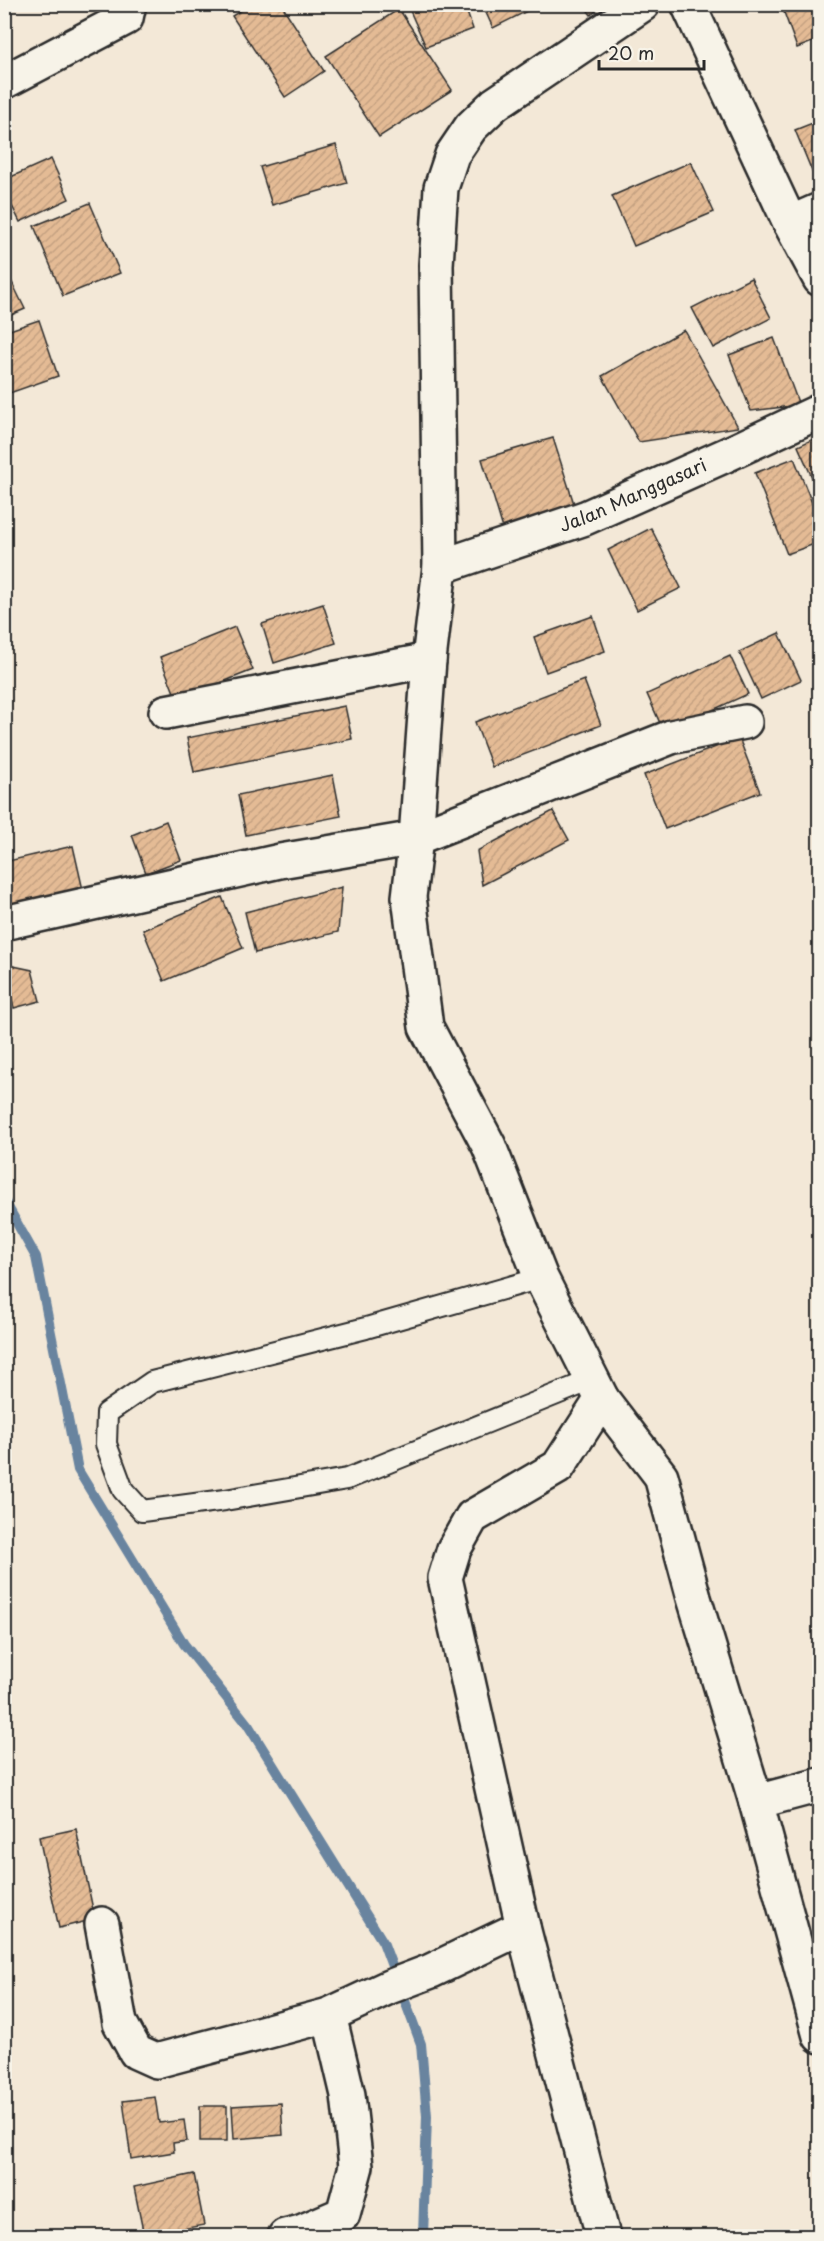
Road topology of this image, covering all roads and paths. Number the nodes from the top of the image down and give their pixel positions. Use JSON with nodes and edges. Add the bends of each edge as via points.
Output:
{"nodes":[{"id":1,"x":129,"y":4,"type":"edge"},
{"id":2,"x":643,"y":4,"type":"edge"},
{"id":3,"x":688,"y":4,"type":"edge"},
{"id":4,"x":4,"y":82,"type":"edge"},
{"id":5,"x":819,"y":210,"type":"edge"},
{"id":6,"x":790,"y":222,"type":"junction"},
{"id":7,"x":819,"y":279,"type":"edge"},
{"id":8,"x":819,"y":411,"type":"edge"},
{"id":9,"x":440,"y":567,"type":"junction"},
{"id":10,"x":429,"y":660,"type":"junction"},
{"id":11,"x":166,"y":712,"type":"dead end"},
{"id":12,"x":745,"y":723,"type":"dead end"},
{"id":13,"x":416,"y":837,"type":"junction"},
{"id":14,"x":4,"y":923,"type":"edge"},
{"id":15,"x":541,"y":1278,"type":"junction"},
{"id":16,"x":598,"y":1389,"type":"junction"},
{"id":17,"x":819,"y":1785,"type":"edge"},
{"id":18,"x":756,"y":1803,"type":"junction"},
{"id":19,"x":102,"y":1924,"type":"dead end"},
{"id":20,"x":523,"y":1927,"type":"junction"},
{"id":21,"x":329,"y":2015,"type":"junction"},
{"id":22,"x":819,"y":2036,"type":"edge"},
{"id":23,"x":285,"y":2236,"type":"edge"},
{"id":24,"x":603,"y":2236,"type":"edge"}],
"edges":[{"from":1,"to":4,"type":"street","via":[[126,18]]},
{"from":2,"to":9,"type":"street","via":[[495,104],[471,127],[452,155],[441,188],[436,265]]},
{"from":3,"to":6,"type":"street"},
{"from":5,"to":6,"type":"street"},
{"from":6,"to":7,"type":"street"},
{"from":8,"to":9,"type":"street","name":"Jalan Manggasari","via":[[585,518]]},
{"from":9,"to":10,"type":"street"},
{"from":10,"to":11,"type":"street"},
{"from":10,"to":13,"type":"street"},
{"from":12,"to":13,"type":"street","via":[[671,737]]},
{"from":13,"to":14,"type":"street","via":[[280,861]]},
{"from":13,"to":15,"type":"street","via":[[409,897],[426,1027],[489,1146]]},
{"from":15,"to":16,"type":"street"},
{"from":15,"to":16,"type":"lane","via":[[366,1328],[152,1382],[106,1413],[106,1444],[123,1490],[142,1511],[347,1479]]},
{"from":16,"to":18,"type":"street","via":[[661,1476]]},
{"from":16,"to":20,"type":"street","via":[[558,1467],[472,1517],[454,1549],[445,1578]]},
{"from":17,"to":18,"type":"street"},
{"from":18,"to":22,"type":"street"},
{"from":19,"to":21,"type":"street","via":[[120,2023],[136,2052],[156,2061]]},
{"from":20,"to":21,"type":"street"},
{"from":20,"to":24,"type":"street"},
{"from":21,"to":23,"type":"street","via":[[348,2095],[356,2166],[343,2214]]}]}
